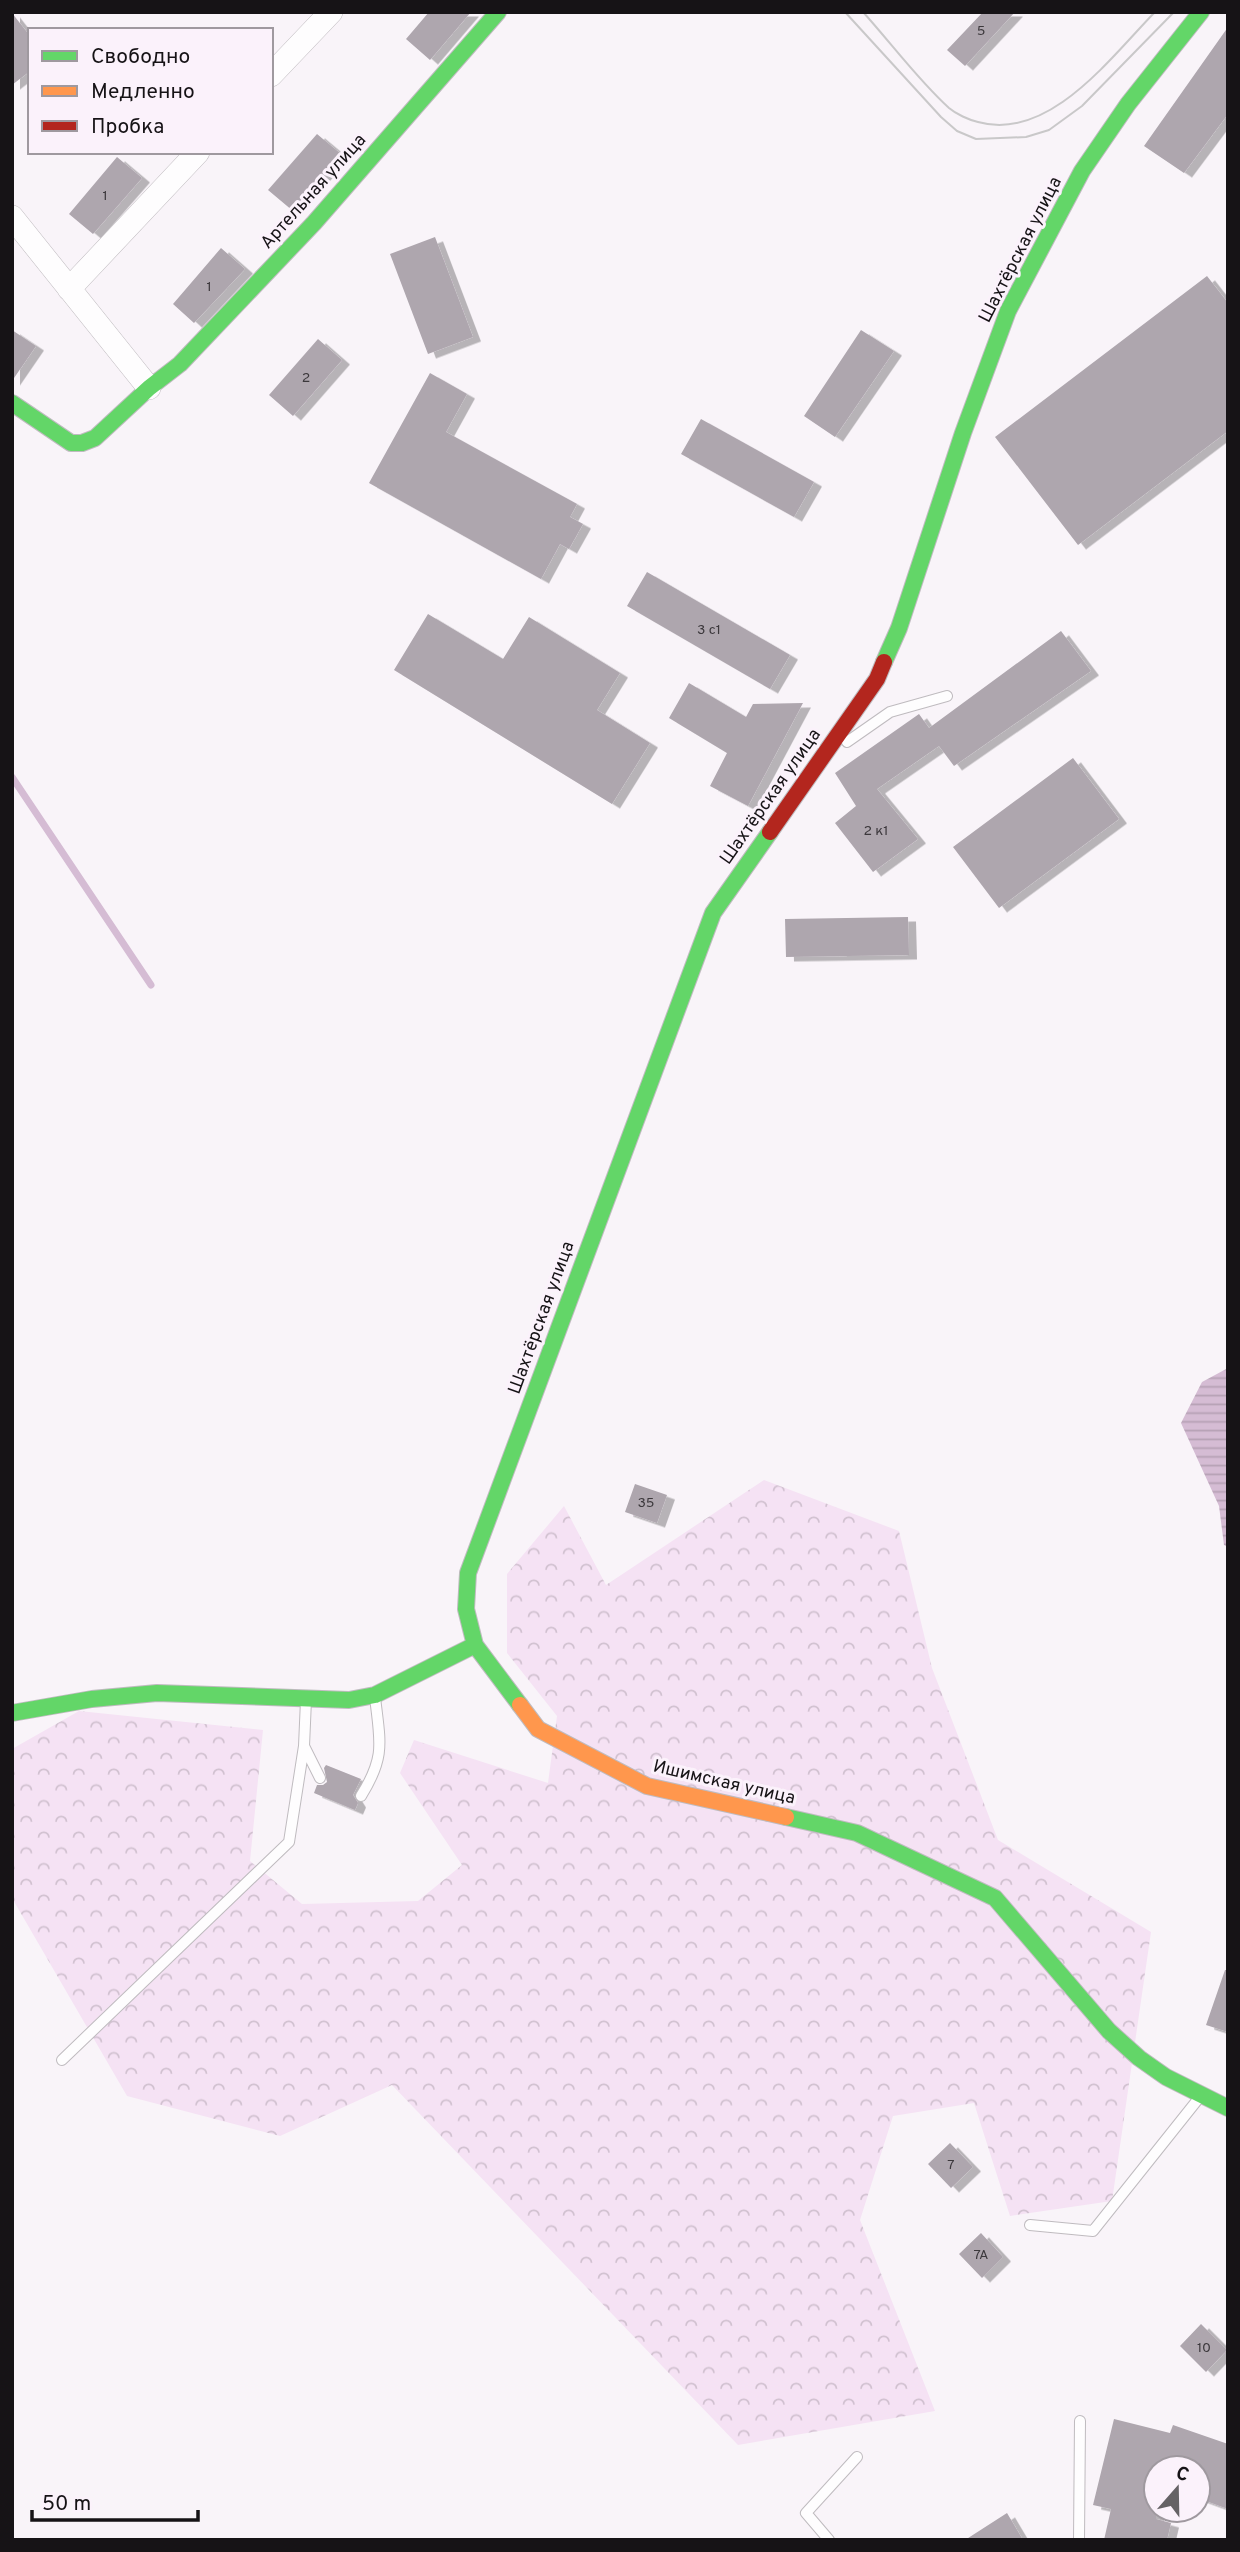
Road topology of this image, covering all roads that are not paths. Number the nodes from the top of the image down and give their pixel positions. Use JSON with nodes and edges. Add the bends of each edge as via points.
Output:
{"nodes":[{"id":1,"x":331,"y":12,"type":"edge"},
{"id":2,"x":498,"y":12,"type":"edge"},
{"id":3,"x":1201,"y":12,"type":"edge"},
{"id":4,"x":273,"y":73,"type":"edge"},
{"id":5,"x":196,"y":154,"type":"edge"},
{"id":6,"x":12,"y":217,"type":"edge"},
{"id":7,"x":69,"y":289,"type":"junction"},
{"id":8,"x":149,"y":388,"type":"junction"},
{"id":9,"x":12,"y":404,"type":"edge"},
{"id":10,"x":947,"y":696,"type":"dead end"},
{"id":11,"x":819,"y":762,"type":"junction"},
{"id":12,"x":475,"y":1645,"type":"junction"},
{"id":13,"x":375,"y":1695,"type":"junction"},
{"id":14,"x":306,"y":1697,"type":"junction"},
{"id":15,"x":12,"y":1713,"type":"edge"},
{"id":16,"x":304,"y":1746,"type":"junction"},
{"id":17,"x":320,"y":1778,"type":"dead end"},
{"id":18,"x":362,"y":1796,"type":"dead end"},
{"id":19,"x":62,"y":2060,"type":"dead end"},
{"id":20,"x":1201,"y":2096,"type":"junction"},
{"id":21,"x":1228,"y":2108,"type":"edge"},
{"id":22,"x":1030,"y":2225,"type":"dead end"},
{"id":23,"x":1080,"y":2421,"type":"dead end"},
{"id":24,"x":857,"y":2457,"type":"dead end"},
{"id":25,"x":829,"y":2540,"type":"edge"},
{"id":26,"x":1079,"y":2540,"type":"edge"}],
"edges":[{"from":1,"to":4,"type":"street"},
{"from":2,"to":8,"type":"main road","name":"Артельная улица","via":[[314,223],[180,364]]},
{"from":3,"to":11,"type":"main road","name":"Шахтёрская улица","via":[[1082,171],[1008,311],[899,628],[877,679]]},
{"from":5,"to":7,"type":"street"},
{"from":6,"to":7,"type":"street"},
{"from":7,"to":8,"type":"street"},
{"from":8,"to":9,"type":"main road","name":"Артельная улица","via":[[95,438],[82,443],[71,443]]},
{"from":10,"to":11,"type":"lane","via":[[890,712]]},
{"from":11,"to":12,"type":"main road","name":"Шахтёрская улица","via":[[713,912],[468,1573],[466,1609]]},
{"from":12,"to":13,"type":"main road"},
{"from":12,"to":20,"type":"main road","name":"Ишимская улица","via":[[538,1729],[647,1786],[857,1833],[995,1898],[1109,2031],[1139,2058]]},
{"from":13,"to":14,"type":"main road","via":[[349,1700]]},
{"from":13,"to":18,"type":"lane","via":[[381,1749]]},
{"from":14,"to":15,"type":"main road","via":[[157,1693]]},
{"from":14,"to":16,"type":"lane"},
{"from":16,"to":17,"type":"lane"},
{"from":16,"to":19,"type":"lane","via":[[289,1842]]},
{"from":20,"to":21,"type":"main road","name":"Ишимская улица"},
{"from":20,"to":22,"type":"lane","via":[[1093,2231]]},
{"from":23,"to":26,"type":"lane"},
{"from":24,"to":25,"type":"lane","via":[[806,2513]]}]}
